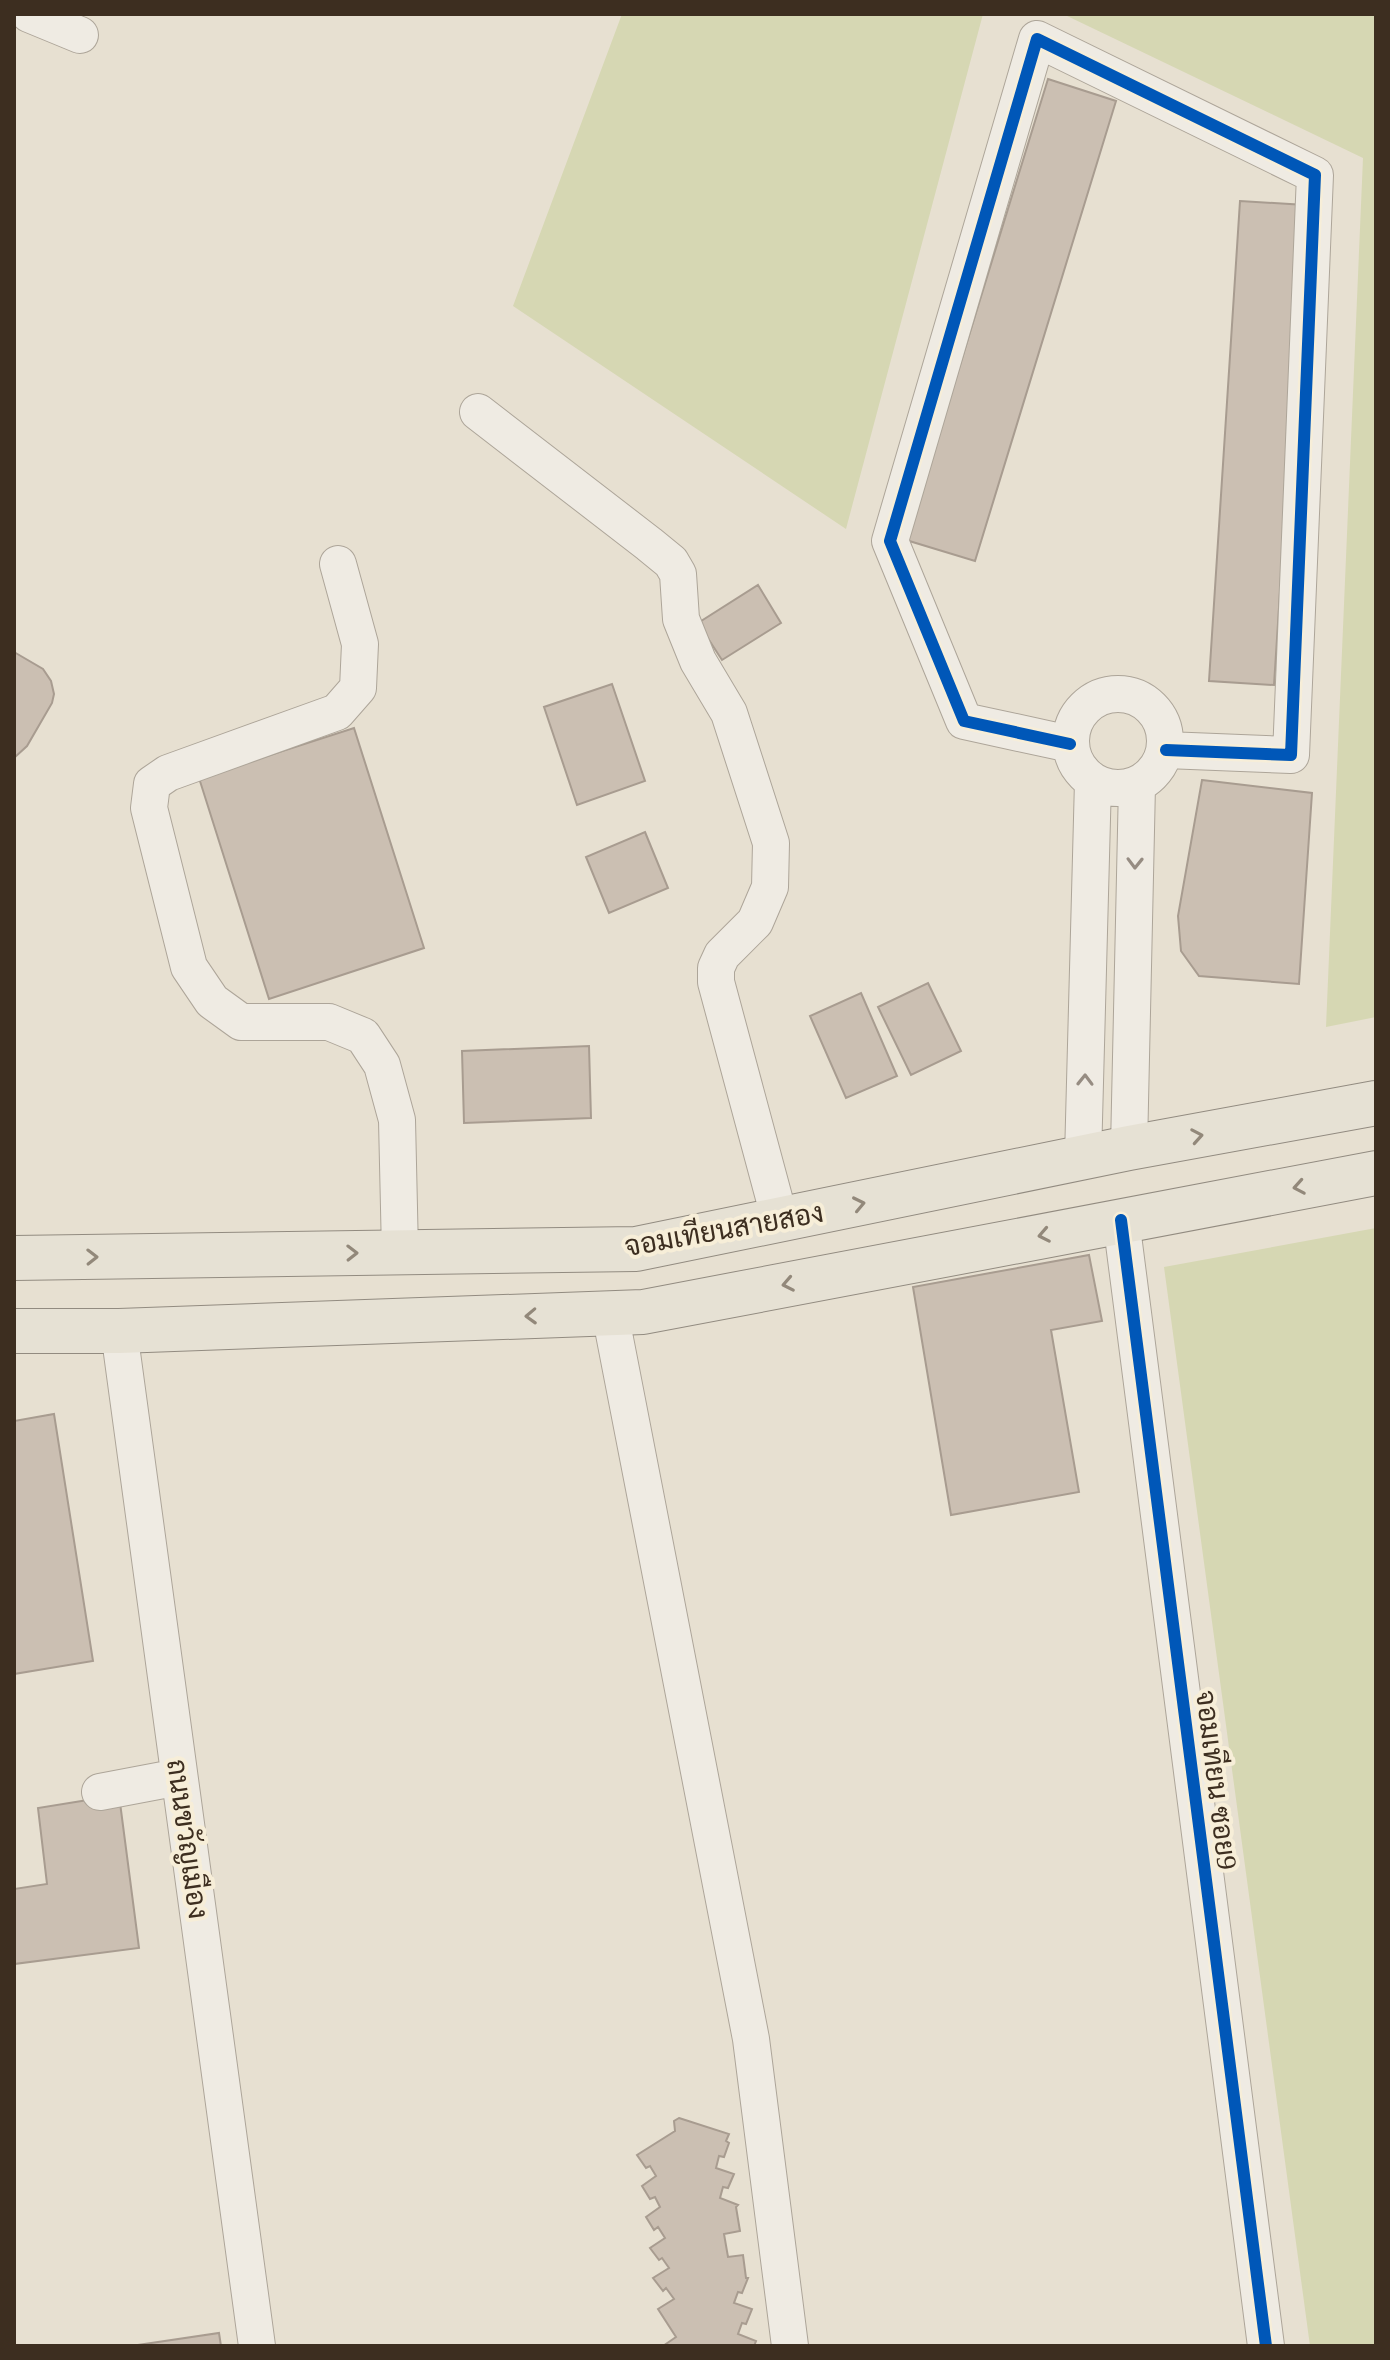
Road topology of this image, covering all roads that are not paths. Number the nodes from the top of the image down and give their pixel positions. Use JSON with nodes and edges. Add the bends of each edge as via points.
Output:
{"nodes":[{"id":1,"x":29,"y":14,"type":"edge"},
{"id":2,"x":80,"y":35,"type":"dead end"},
{"id":3,"x":478,"y":412,"type":"dead end"},
{"id":4,"x":338,"y":564,"type":"dead end"},
{"id":5,"x":1070,"y":744,"type":"junction"},
{"id":6,"x":1166,"y":750,"type":"junction"},
{"id":7,"x":1093,"y":781,"type":"junction"},
{"id":8,"x":1137,"y":785,"type":"junction"},
{"id":9,"x":1376,"y":1103,"type":"edge"},
{"id":10,"x":1129,"y":1148,"type":"junction"},
{"id":11,"x":1083,"y":1158,"type":"junction"},
{"id":12,"x":1376,"y":1173,"type":"edge"},
{"id":13,"x":780,"y":1220,"type":"junction"},
{"id":14,"x":1121,"y":1220,"type":"junction"},
{"id":15,"x":400,"y":1252,"type":"junction"},
{"id":16,"x":14,"y":1258,"type":"edge"},
{"id":17,"x":610,"y":1313,"type":"junction"},
{"id":18,"x":14,"y":1331,"type":"edge"},
{"id":19,"x":119,"y":1331,"type":"junction"},
{"id":20,"x":179,"y":1777,"type":"junction"},
{"id":21,"x":100,"y":1792,"type":"dead end"},
{"id":22,"x":257,"y":2346,"type":"edge"},
{"id":23,"x":790,"y":2346,"type":"edge"},
{"id":24,"x":1266,"y":2346,"type":"edge"}],
"edges":[{"from":1,"to":2,"type":"street"},
{"from":3,"to":13,"type":"street","via":[[649,544],[678,574],[681,619],[729,713],[771,843],[770,887],[755,922],[722,955],[716,982]]},
{"from":4,"to":15,"type":"street","via":[[360,644],[358,688],[337,712],[168,773],[152,784],[149,808],[189,967],[212,1001],[241,1022],[329,1022],[363,1036],[382,1065],[397,1120]]},
{"from":5,"to":6,"type":"street","via":[[1072,725],[1088,703],[1107,694],[1134,695],[1158,713]]},
{"from":5,"to":6,"type":"street","via":[[964,721],[890,541],[1037,39],[1315,175],[1291,755]]},
{"from":5,"to":7,"type":"street","via":[[1078,767]]},
{"from":6,"to":8,"type":"street","via":[[1155,772]]},
{"from":7,"to":8,"type":"street","via":[[1110,789]]},
{"from":11,"to":7,"type":"street","one_way":true},
{"from":8,"to":10,"type":"street","one_way":true},
{"from":10,"to":9,"type":"main road","name":"จอมเทียนสายสอง","one_way":true},
{"from":10,"to":11,"type":"main road","name":"จอมเทียนสายสอง"},
{"from":13,"to":11,"type":"main road","name":"จอมเทียนสายสอง","one_way":true},
{"from":12,"to":14,"type":"main road","one_way":true},
{"from":13,"to":15,"type":"main road","name":"จอมเทียนสายสอง","via":[[636,1249]]},
{"from":14,"to":17,"type":"main road","one_way":true,"via":[[643,1312]]},
{"from":14,"to":24,"type":"street","name":"จอมเทียน ซอย9"},
{"from":16,"to":15,"type":"main road","name":"จอมเทียนสายสอง","one_way":true},
{"from":17,"to":19,"type":"main road","one_way":true},
{"from":17,"to":23,"type":"street","via":[[751,2039]]},
{"from":18,"to":19,"type":"main road"},
{"from":19,"to":20,"type":"street","name":"ถนนขวัญเมือง"},
{"from":20,"to":21,"type":"street"},
{"from":20,"to":22,"type":"street","name":"ถนนขวัญเมือง"}]}
